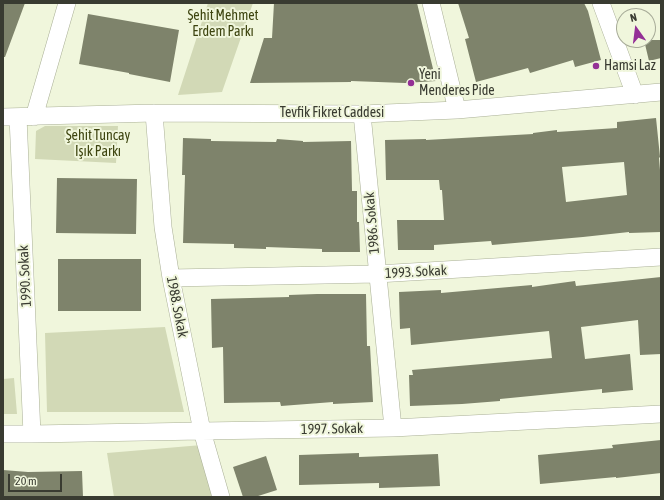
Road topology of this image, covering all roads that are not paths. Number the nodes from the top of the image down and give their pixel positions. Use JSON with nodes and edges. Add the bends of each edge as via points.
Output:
{"nodes":[{"id":1,"x":67,"y":3,"type":"edge"},
{"id":2,"x":431,"y":3,"type":"edge"},
{"id":3,"x":602,"y":3,"type":"edge"},
{"id":4,"x":661,"y":92,"type":"edge"},
{"id":5,"x":635,"y":95,"type":"junction"},
{"id":6,"x":457,"y":110,"type":"junction"},
{"id":7,"x":154,"y":113,"type":"junction"},
{"id":8,"x":362,"y":114,"type":"junction"},
{"id":9,"x":18,"y":117,"type":"edge"},
{"id":10,"x":661,"y":257,"type":"edge"},
{"id":11,"x":377,"y":274,"type":"junction"},
{"id":12,"x":171,"y":278,"type":"junction"},
{"id":13,"x":661,"y":414,"type":"edge"},
{"id":14,"x":392,"y":428,"type":"junction"},
{"id":15,"x":202,"y":430,"type":"junction"},
{"id":16,"x":3,"y":434,"type":"edge"},
{"id":17,"x":32,"y":434,"type":"junction"},
{"id":18,"x":221,"y":497,"type":"edge"}],
"edges":[{"from":1,"to":9,"type":"street","name":"1990. Sokak"},
{"from":2,"to":6,"type":"street"},
{"from":3,"to":5,"type":"street"},
{"from":4,"to":5,"type":"street","name":"Tevfik Fikret Caddesi"},
{"from":5,"to":6,"type":"street","name":"Tevfik Fikret Caddesi"},
{"from":6,"to":8,"type":"street","name":"Tevfik Fikret Caddesi"},
{"from":7,"to":8,"type":"street","name":"Tevfik Fikret Caddesi"},
{"from":7,"to":9,"type":"street","name":"Tevfik Fikret Caddesi"},
{"from":7,"to":12,"type":"street","name":"1988. Sokak","via":[[163,227]]},
{"from":8,"to":11,"type":"street","name":"1986. Sokak"},
{"from":9,"to":17,"type":"street","name":"1990. Sokak"},
{"from":10,"to":11,"type":"street","name":"1993. Sokak"},
{"from":11,"to":12,"type":"street","name":"1993. Sokak"},
{"from":11,"to":14,"type":"street","name":"1986. Sokak"},
{"from":12,"to":15,"type":"street","name":"1988. Sokak"},
{"from":13,"to":14,"type":"street","name":"1997. Sokak"},
{"from":14,"to":15,"type":"street","name":"1997. Sokak"},
{"from":15,"to":17,"type":"street","name":"1997. Sokak"},
{"from":15,"to":18,"type":"street","name":"1988. Sokak"},
{"from":16,"to":17,"type":"street","name":"1997. Sokak"}]}
